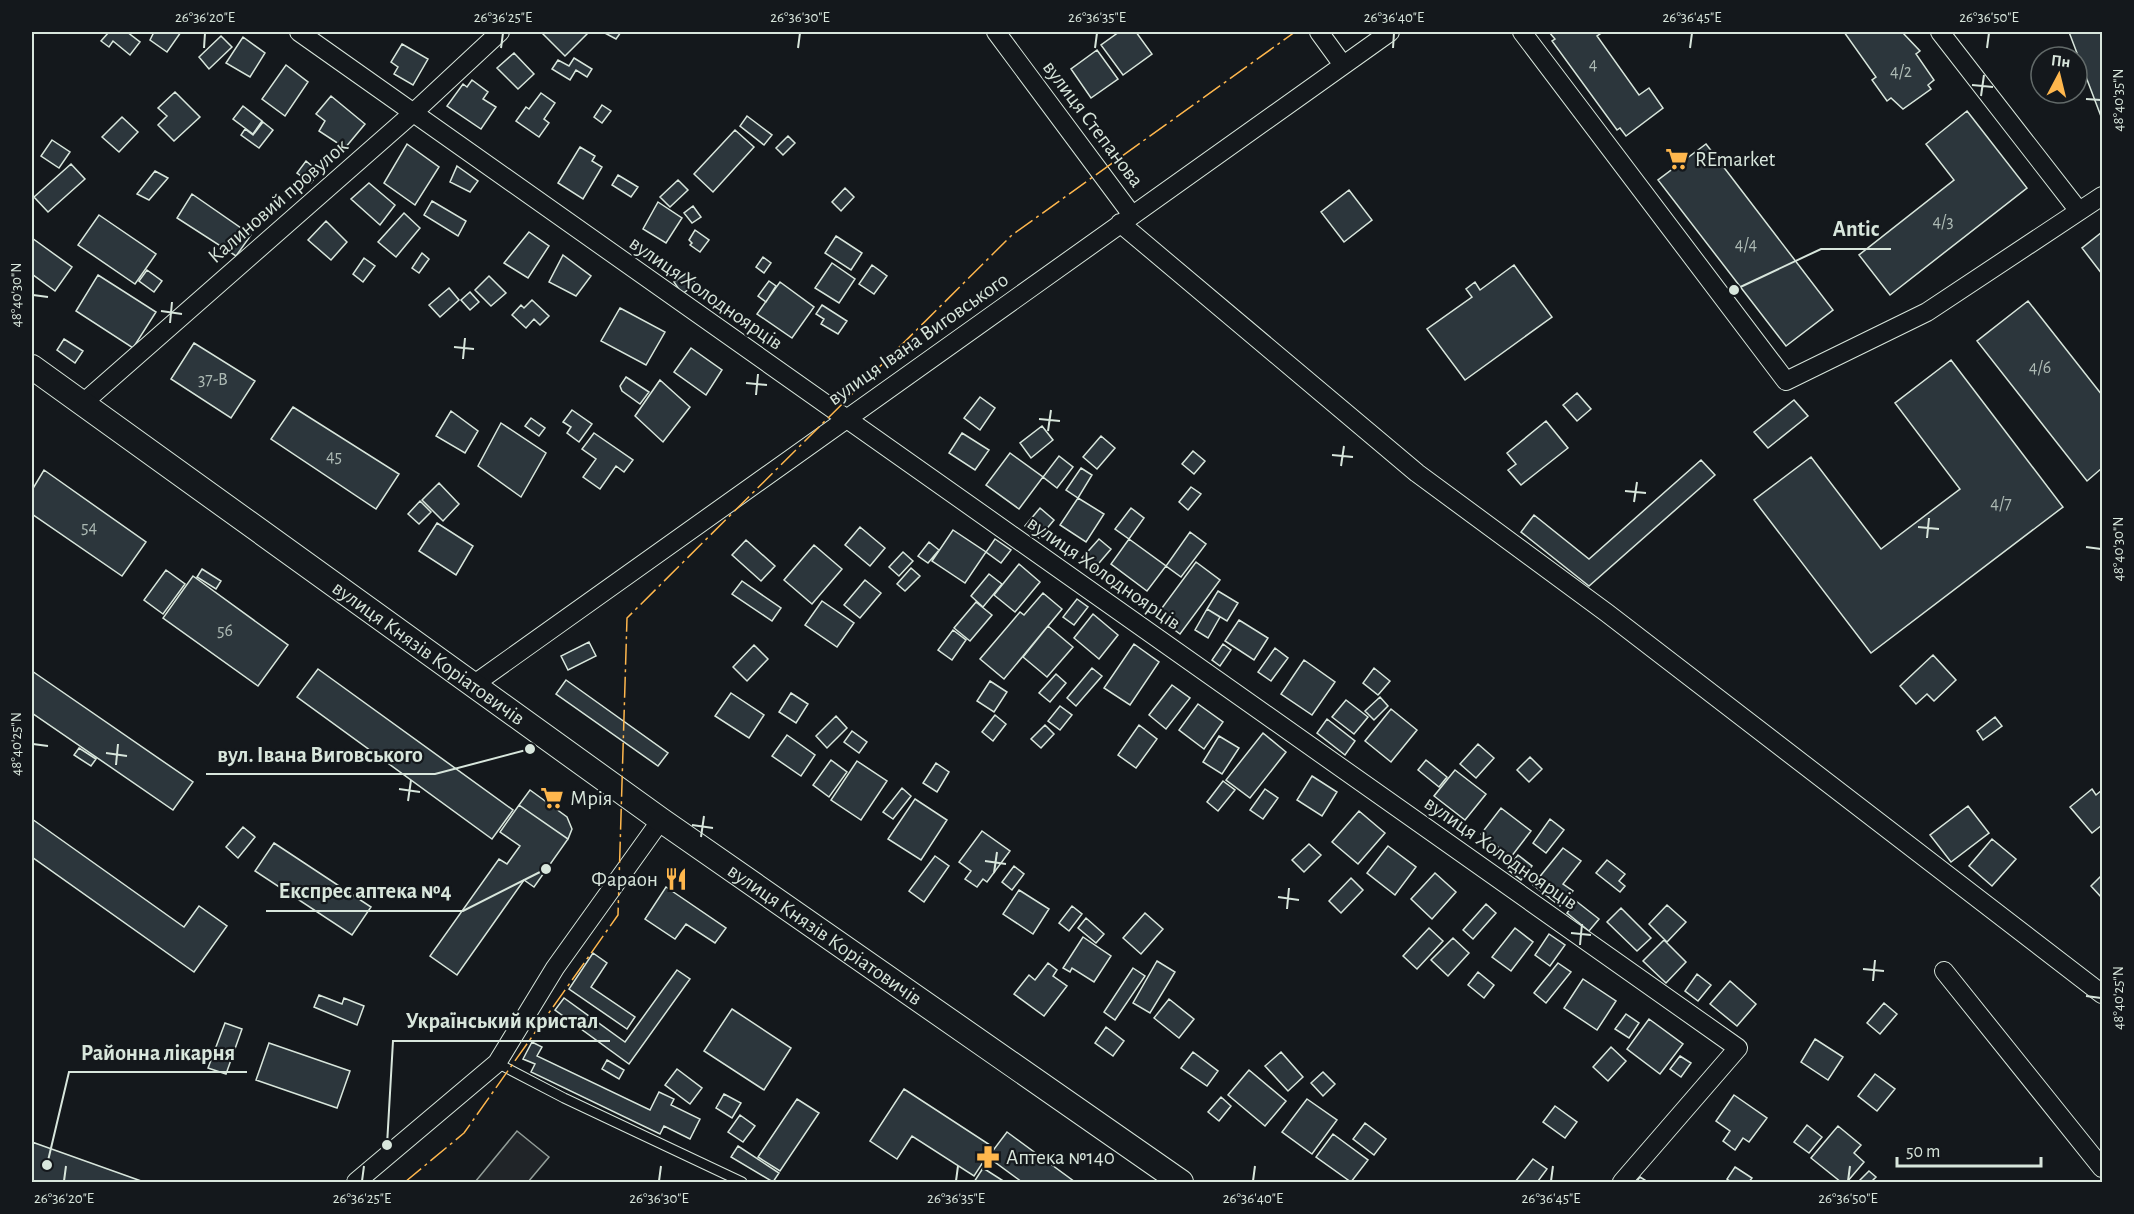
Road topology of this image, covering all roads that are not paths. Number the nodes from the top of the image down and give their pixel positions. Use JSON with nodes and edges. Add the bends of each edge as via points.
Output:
{"nodes":[{"id":1,"x":299,"y":32,"type":"edge"},
{"id":2,"x":500,"y":32,"type":"edge"},
{"id":3,"x":996,"y":32,"type":"edge"},
{"id":4,"x":1319,"y":32,"type":"edge"},
{"id":5,"x":1390,"y":32,"type":"edge"},
{"id":6,"x":1522,"y":32,"type":"edge"},
{"id":7,"x":1940,"y":32,"type":"edge"},
{"id":8,"x":1343,"y":65,"type":"junction"},
{"id":9,"x":413,"y":113,"type":"junction"},
{"id":10,"x":2103,"y":196,"type":"edge"},
{"id":11,"x":2079,"y":211,"type":"junction"},
{"id":12,"x":1126,"y":219,"type":"junction"},
{"id":13,"x":32,"y":367,"type":"edge"},
{"id":14,"x":84,"y":403,"type":"junction"},
{"id":15,"x":845,"y":419,"type":"junction"},
{"id":16,"x":473,"y":685,"type":"junction"},
{"id":17,"x":661,"y":820,"type":"junction"},
{"id":18,"x":1944,"y":971,"type":"dead end"},
{"id":19,"x":2103,"y":994,"type":"edge"},
{"id":20,"x":497,"y":1063,"type":"junction"},
{"id":21,"x":2103,"y":1168,"type":"edge"},
{"id":22,"x":356,"y":1182,"type":"edge"},
{"id":23,"x":742,"y":1182,"type":"edge"},
{"id":24,"x":1181,"y":1182,"type":"edge"},
{"id":25,"x":1622,"y":1182,"type":"edge"}],
"edges":[{"from":1,"to":9,"type":"street","name":"вулиця Холодноярців"},
{"from":2,"to":9,"type":"street","name":"Калиновий провулок"},
{"from":3,"to":12,"type":"street","name":"вулиця Степанова"},
{"from":4,"to":8,"type":"street"},
{"from":5,"to":8,"type":"street","name":"вулиця Івана Виговського"},
{"from":6,"to":11,"type":"street","via":[[1786,381],[1927,312]]},
{"from":7,"to":11,"type":"street"},
{"from":8,"to":12,"type":"street","name":"вулиця Івана Виговського"},
{"from":9,"to":14,"type":"street","name":"Калиновий провулок"},
{"from":9,"to":15,"type":"street","name":"вулиця Холодноярців"},
{"from":10,"to":11,"type":"street"},
{"from":12,"to":15,"type":"street","name":"вулиця Івана Виговського"},
{"from":12,"to":19,"type":"street","name":"вулиця Степанова","via":[[1417,473]]},
{"from":13,"to":14,"type":"main road","name":"вулиця Князів Коріатовичів"},
{"from":14,"to":16,"type":"main road","name":"вулиця Князів Коріатовичів"},
{"from":15,"to":16,"type":"street","name":"вулиця Івана Виговського"},
{"from":15,"to":25,"type":"street","name":"вулиця Холодноярців","via":[[1738,1048]]},
{"from":16,"to":17,"type":"main road","name":"вулиця Князів Коріатовичів"},
{"from":17,"to":20,"type":"street","via":[[555,968]]},
{"from":17,"to":24,"type":"main road","name":"вулиця Князів Коріатовичів"},
{"from":18,"to":21,"type":"street"},
{"from":20,"to":22,"type":"street"},
{"from":20,"to":23,"type":"lane"}]}
